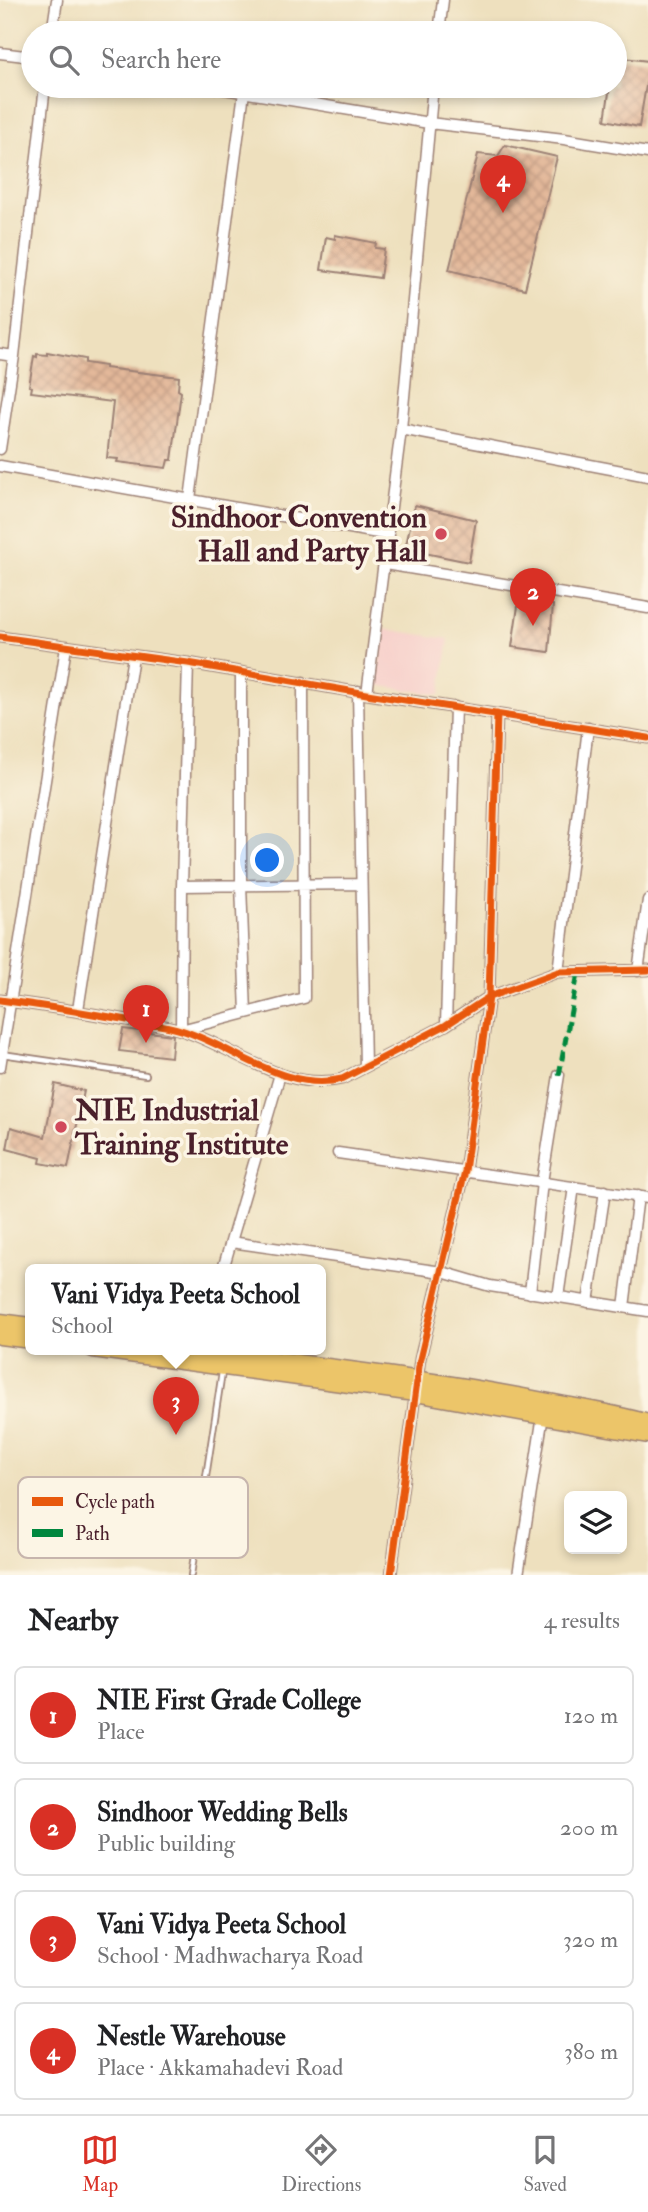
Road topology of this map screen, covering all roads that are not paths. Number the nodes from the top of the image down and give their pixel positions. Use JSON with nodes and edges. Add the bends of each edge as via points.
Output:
{"nodes":[{"id":1,"x":57,"y":0,"type":"edge"},
{"id":2,"x":443,"y":0,"type":"edge"},
{"id":3,"x":54,"y":21,"type":"edge"},
{"id":4,"x":440,"y":21,"type":"edge"},
{"id":5,"x":0,"y":53,"type":"edge"},
{"id":6,"x":21,"y":56,"type":"edge"},
{"id":7,"x":44,"y":98,"type":"edge"},
{"id":8,"x":243,"y":98,"type":"edge"},
{"id":9,"x":280,"y":98,"type":"edge"},
{"id":10,"x":432,"y":98,"type":"edge"},
{"id":11,"x":429,"y":123,"type":"junction"},
{"id":12,"x":648,"y":153,"type":"edge"},
{"id":13,"x":0,"y":354,"type":"edge"},
{"id":14,"x":14,"y":356,"type":"junction"},
{"id":15,"x":401,"y":429,"type":"junction"},
{"id":16,"x":0,"y":449,"type":"edge"},
{"id":17,"x":0,"y":466,"type":"edge"},
{"id":18,"x":648,"y":476,"type":"edge"},
{"id":19,"x":190,"y":499,"type":"junction"},
{"id":20,"x":389,"y":535,"type":"junction"},
{"id":21,"x":385,"y":565,"type":"junction"},
{"id":22,"x":648,"y":608,"type":"edge"},
{"id":23,"x":0,"y":636,"type":"edge"},
{"id":24,"x":66,"y":647,"type":"junction"},
{"id":25,"x":133,"y":656,"type":"junction"},
{"id":26,"x":188,"y":663,"type":"junction"},
{"id":27,"x":241,"y":673,"type":"junction"},
{"id":28,"x":303,"y":682,"type":"junction"},
{"id":29,"x":363,"y":693,"type":"junction"},
{"id":30,"x":455,"y":707,"type":"junction"},
{"id":31,"x":497,"y":715,"type":"junction"},
{"id":32,"x":588,"y":728,"type":"junction"},
{"id":33,"x":648,"y":738,"type":"edge"},
{"id":34,"x":361,"y":884,"type":"junction"},
{"id":35,"x":242,"y":885,"type":"junction"},
{"id":36,"x":302,"y":885,"type":"junction"},
{"id":37,"x":182,"y":886,"type":"junction"},
{"id":38,"x":648,"y":900,"type":"edge"},
{"id":39,"x":643,"y":970,"type":"edge"},
{"id":40,"x":558,"y":972,"type":"junction"},
{"id":41,"x":489,"y":997,"type":"junction"},
{"id":42,"x":6,"y":1001,"type":"edge"},
{"id":43,"x":78,"y":1010,"type":"junction"},
{"id":44,"x":246,"y":1013,"type":"junction"},
{"id":45,"x":446,"y":1025,"type":"junction"},
{"id":46,"x":181,"y":1030,"type":"junction"},
{"id":47,"x":2,"y":1054,"type":"junction"},
{"id":48,"x":0,"y":1067,"type":"edge"},
{"id":49,"x":365,"y":1067,"type":"junction"},
{"id":50,"x":280,"y":1074,"type":"junction"},
{"id":51,"x":146,"y":1075,"type":"dead end"},
{"id":52,"x":559,"y":1075,"type":"dead end"},
{"id":53,"x":338,"y":1153,"type":"dead end"},
{"id":54,"x":465,"y":1171,"type":"junction"},
{"id":55,"x":542,"y":1182,"type":"junction"},
{"id":56,"x":575,"y":1187,"type":"junction"},
{"id":57,"x":605,"y":1191,"type":"junction"},
{"id":58,"x":643,"y":1197,"type":"edge"},
{"id":59,"x":231,"y":1242,"type":"junction"},
{"id":60,"x":224,"y":1264,"type":"edge"},
{"id":61,"x":442,"y":1272,"type":"junction"},
{"id":62,"x":530,"y":1293,"type":"junction"},
{"id":63,"x":558,"y":1297,"type":"junction"},
{"id":64,"x":588,"y":1302,"type":"junction"},
{"id":65,"x":624,"y":1307,"type":"junction"},
{"id":66,"x":648,"y":1311,"type":"edge"},
{"id":67,"x":0,"y":1322,"type":"edge"},
{"id":68,"x":25,"y":1325,"type":"edge"},
{"id":69,"x":0,"y":1336,"type":"edge"},
{"id":70,"x":25,"y":1339,"type":"edge"},
{"id":71,"x":158,"y":1355,"type":"edge"},
{"id":72,"x":208,"y":1355,"type":"edge"},
{"id":73,"x":224,"y":1361,"type":"junction"},
{"id":74,"x":415,"y":1386,"type":"junction"},
{"id":75,"x":543,"y":1415,"type":"junction"},
{"id":76,"x":648,"y":1423,"type":"edge"},
{"id":77,"x":648,"y":1435,"type":"edge"},
{"id":78,"x":206,"y":1477,"type":"edge"},
{"id":79,"x":391,"y":1575,"type":"edge"},
{"id":80,"x":517,"y":1575,"type":"edge"}],
"edges":[{"from":1,"to":3,"type":"street"},
{"from":2,"to":4,"type":"street"},
{"from":5,"to":6,"type":"street"},
{"from":7,"to":14,"type":"street"},
{"from":8,"to":19,"type":"street"},
{"from":9,"to":11,"type":"street"},
{"from":10,"to":11,"type":"street"},
{"from":11,"to":12,"type":"street"},
{"from":11,"to":15,"type":"street"},
{"from":13,"to":14,"type":"street"},
{"from":14,"to":16,"type":"street"},
{"from":15,"to":18,"type":"street"},
{"from":15,"to":20,"type":"street"},
{"from":17,"to":19,"type":"street"},
{"from":19,"to":20,"type":"street"},
{"from":20,"to":21,"type":"street"},
{"from":21,"to":22,"type":"street"},
{"from":21,"to":29,"type":"street"},
{"from":23,"to":24,"type":"street"},
{"from":24,"to":25,"type":"street"},
{"from":24,"to":42,"type":"street"},
{"from":25,"to":26,"type":"street"},
{"from":25,"to":43,"type":"street"},
{"from":26,"to":27,"type":"street"},
{"from":26,"to":37,"type":"street"},
{"from":27,"to":28,"type":"street"},
{"from":27,"to":35,"type":"street"},
{"from":28,"to":29,"type":"street"},
{"from":28,"to":36,"type":"street"},
{"from":29,"to":30,"type":"street"},
{"from":29,"to":34,"type":"street"},
{"from":30,"to":31,"type":"street"},
{"from":30,"to":45,"type":"street"},
{"from":31,"to":32,"type":"street"},
{"from":31,"to":41,"type":"street"},
{"from":32,"to":33,"type":"street"},
{"from":32,"to":40,"type":"street"},
{"from":34,"to":36,"type":"street"},
{"from":34,"to":49,"type":"street"},
{"from":35,"to":36,"type":"street"},
{"from":35,"to":37,"type":"street"},
{"from":35,"to":44,"type":"street"},
{"from":36,"to":44,"type":"street","via":[[304,998]]},
{"from":37,"to":46,"type":"street"},
{"from":38,"to":39,"type":"street"},
{"from":39,"to":40,"type":"street"},
{"from":40,"to":41,"type":"street"},
{"from":41,"to":45,"type":"street"},
{"from":41,"to":54,"type":"street"},
{"from":42,"to":43,"type":"street"},
{"from":42,"to":47,"type":"street"},
{"from":43,"to":46,"type":"street"},
{"from":44,"to":46,"type":"street"},
{"from":45,"to":49,"type":"street"},
{"from":46,"to":50,"type":"street"},
{"from":47,"to":48,"type":"street"},
{"from":47,"to":51,"type":"lane"},
{"from":49,"to":50,"type":"street","via":[[327,1083]]},
{"from":50,"to":59,"type":"street"},
{"from":52,"to":55,"type":"street"},
{"from":53,"to":54,"type":"street"},
{"from":54,"to":55,"type":"street"},
{"from":54,"to":61,"type":"street"},
{"from":55,"to":56,"type":"street"},
{"from":55,"to":62,"type":"street"},
{"from":56,"to":57,"type":"street"},
{"from":56,"to":63,"type":"street"},
{"from":57,"to":58,"type":"street"},
{"from":57,"to":64,"type":"street"},
{"from":58,"to":65,"type":"street"},
{"from":59,"to":60,"type":"street"},
{"from":59,"to":61,"type":"street"},
{"from":61,"to":62,"type":"street"},
{"from":61,"to":74,"type":"street"},
{"from":62,"to":63,"type":"street"},
{"from":63,"to":64,"type":"street"},
{"from":64,"to":65,"type":"street"},
{"from":65,"to":66,"type":"street"},
{"from":67,"to":68,"type":"main road"},
{"from":69,"to":70,"type":"main road"},
{"from":71,"to":73,"type":"main road"},
{"from":72,"to":73,"type":"main road"},
{"from":73,"to":74,"type":"main road"},
{"from":73,"to":78,"type":"lane"},
{"from":74,"to":75,"type":"main road"},
{"from":74,"to":76,"type":"main road","via":[[611,1412]]},
{"from":74,"to":79,"type":"street"},
{"from":75,"to":77,"type":"main road"},
{"from":75,"to":80,"type":"street"}]}
